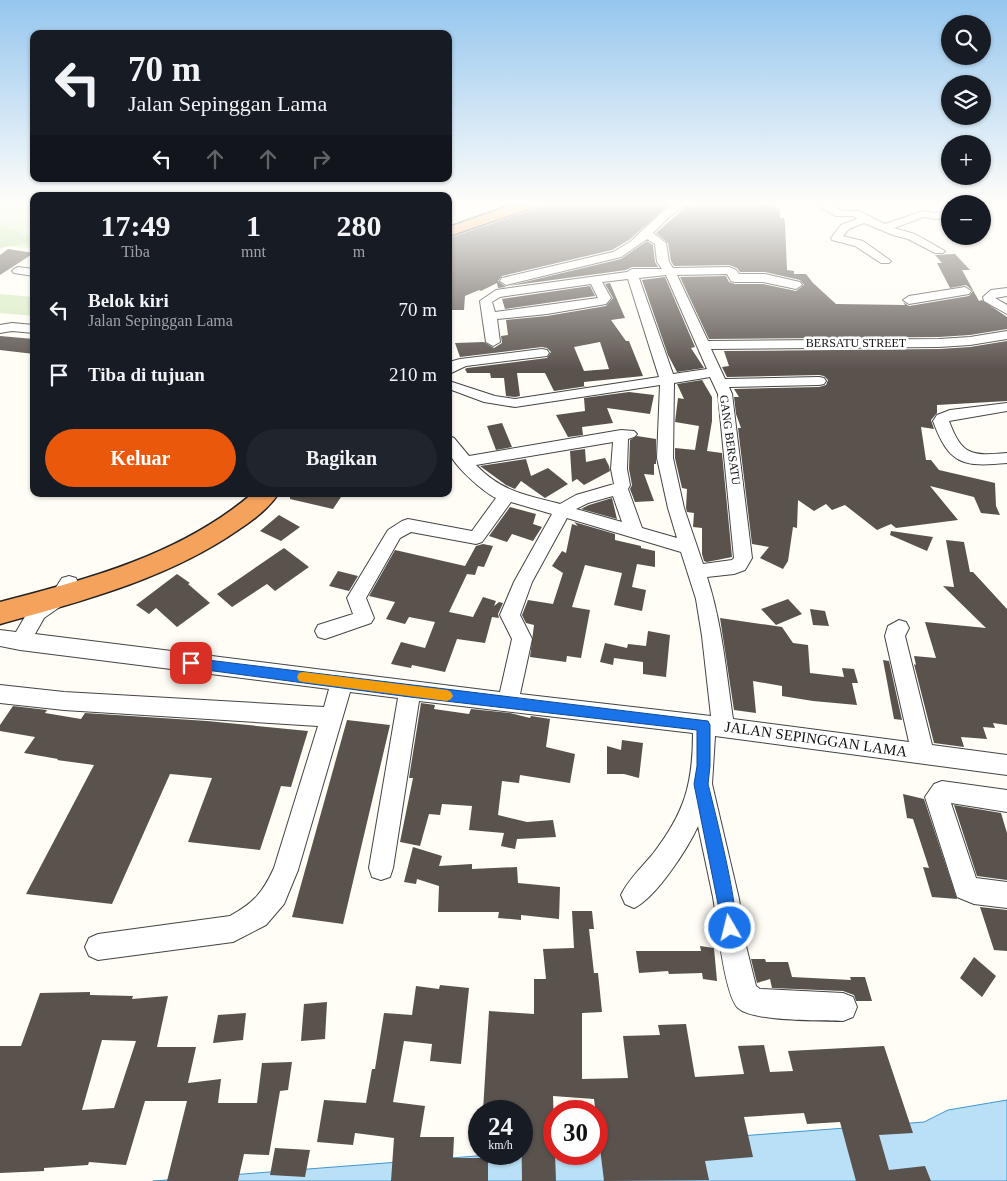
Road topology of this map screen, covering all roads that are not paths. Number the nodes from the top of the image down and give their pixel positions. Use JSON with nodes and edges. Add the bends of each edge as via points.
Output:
{"nodes":[{"id":1,"x":603,"y":259,"type":"edge"},
{"id":2,"x":663,"y":259,"type":"edge"},
{"id":3,"x":882,"y":259,"type":"edge"},
{"id":4,"x":885,"y":261,"type":"dead end"},
{"id":5,"x":669,"y":270,"type":"junction"},
{"id":6,"x":18,"y":271,"type":"dead end"},
{"id":7,"x":30,"y":272,"type":"edge"},
{"id":8,"x":632,"y":273,"type":"junction"},
{"id":9,"x":595,"y":280,"type":"junction"},
{"id":10,"x":506,"y":281,"type":"dead end"},
{"id":11,"x":796,"y":285,"type":"dead end"},
{"id":12,"x":962,"y":287,"type":"joint"},
{"id":13,"x":1007,"y":292,"type":"edge"},
{"id":14,"x":989,"y":299,"type":"junction"},
{"id":15,"x":909,"y":300,"type":"dead end"},
{"id":16,"x":1007,"y":310,"type":"edge"},
{"id":17,"x":490,"y":316,"type":"junction"},
{"id":18,"x":0,"y":329,"type":"edge"},
{"id":19,"x":30,"y":329,"type":"edge"},
{"id":20,"x":1007,"y":335,"type":"edge"},
{"id":21,"x":493,"y":342,"type":"dead end"},
{"id":22,"x":704,"y":345,"type":"junction"},
{"id":23,"x":542,"y":353,"type":"dead end"},
{"id":24,"x":452,"y":367,"type":"edge"},
{"id":25,"x":719,"y":378,"type":"junction"},
{"id":26,"x":667,"y":379,"type":"junction"},
{"id":27,"x":819,"y":381,"type":"dead end"},
{"id":28,"x":452,"y":385,"type":"edge"},
{"id":29,"x":1007,"y":407,"type":"edge"},
{"id":30,"x":452,"y":445,"type":"edge"},
{"id":31,"x":1007,"y":458,"type":"edge"},
{"id":32,"x":464,"y":462,"type":"junction"},
{"id":33,"x":619,"y":488,"type":"junction"},
{"id":34,"x":507,"y":495,"type":"junction"},
{"id":35,"x":248,"y":497,"type":"edge"},
{"id":36,"x":263,"y":497,"type":"edge"},
{"id":37,"x":562,"y":512,"type":"junction"},
{"id":38,"x":634,"y":531,"type":"junction"},
{"id":39,"x":689,"y":548,"type":"junction"},
{"id":40,"x":697,"y":571,"type":"junction"},
{"id":41,"x":64,"y":590,"type":"junction"},
{"id":42,"x":0,"y":601,"type":"edge"},
{"id":43,"x":899,"y":628,"type":"dead end"},
{"id":44,"x":325,"y":630,"type":"dead end"},
{"id":45,"x":4,"y":634,"type":"edge"},
{"id":46,"x":342,"y":682,"type":"junction"},
{"id":47,"x":410,"y":691,"type":"junction"},
{"id":48,"x":0,"y":694,"type":"edge"},
{"id":49,"x":508,"y":702,"type":"junction"},
{"id":50,"x":332,"y":717,"type":"junction"},
{"id":51,"x":713,"y":726,"type":"junction"},
{"id":52,"x":923,"y":754,"type":"junction"},
{"id":53,"x":1007,"y":765,"type":"edge"},
{"id":54,"x":701,"y":784,"type":"junction"},
{"id":55,"x":1007,"y":801,"type":"edge"},
{"id":56,"x":380,"y":868,"type":"dead end"},
{"id":57,"x":634,"y":895,"type":"dead end"},
{"id":58,"x":1007,"y":895,"type":"edge"},
{"id":59,"x":98,"y":947,"type":"dead end"},
{"id":60,"x":844,"y":1007,"type":"dead end"}],
"edges":[{"from":1,"to":10,"type":"street"},
{"from":2,"to":5,"type":"street","name":"GANG BERSATU"},
{"from":3,"to":4,"type":"street"},
{"from":5,"to":8,"type":"street"},
{"from":5,"to":11,"type":"street","via":[[729,271],[736,282],[765,278]]},
{"from":5,"to":22,"type":"street","name":"GANG BERSATU"},
{"from":6,"to":7,"type":"street"},
{"from":8,"to":9,"type":"street"},
{"from":8,"to":26,"type":"street"},
{"from":9,"to":17,"type":"street","via":[[496,294],[486,301]]},
{"from":9,"to":17,"type":"street","via":[[605,298],[602,301]]},
{"from":12,"to":14,"type":"street"},
{"from":12,"to":15,"type":"street"},
{"from":13,"to":14,"type":"street","via":[[990,295]]},
{"from":14,"to":16,"type":"street"},
{"from":17,"to":21,"type":"street"},
{"from":18,"to":19,"type":"street"},
{"from":20,"to":22,"type":"street","name":"BERSATU STREET","via":[[939,343]]},
{"from":22,"to":25,"type":"street","name":"GANG BERSATU"},
{"from":23,"to":24,"type":"street","via":[[465,362]]},
{"from":25,"to":26,"type":"street"},
{"from":25,"to":27,"type":"street"},
{"from":25,"to":40,"type":"street","name":"GANG BERSATU","via":[[725,394],[743,558],[734,567]]},
{"from":26,"to":28,"type":"street","via":[[508,403]]},
{"from":26,"to":39,"type":"street","via":[[665,458]]},
{"from":29,"to":31,"type":"street","via":[[945,416],[941,421],[949,444],[966,458]]},
{"from":30,"to":32,"type":"street"},
{"from":32,"to":33,"type":"street","via":[[625,435]]},
{"from":32,"to":34,"type":"street","via":[[487,486]]},
{"from":33,"to":37,"type":"street","via":[[579,498]]},
{"from":33,"to":38,"type":"street"},
{"from":34,"to":37,"type":"street"},
{"from":34,"to":44,"type":"street","via":[[476,538],[408,525],[394,534],[356,598],[364,618]]},
{"from":35,"to":41,"type":"highway","via":[[230,513],[193,534]]},
{"from":36,"to":41,"type":"highway","via":[[225,527],[176,554],[98,585]]},
{"from":37,"to":38,"type":"street"},
{"from":37,"to":49,"type":"street","via":[[523,582],[510,615],[522,639]]},
{"from":38,"to":39,"type":"street"},
{"from":39,"to":40,"type":"street"},
{"from":40,"to":51,"type":"street","via":[[712,636]]},
{"from":41,"to":42,"type":"highway"},
{"from":41,"to":45,"type":"highway"},
{"from":43,"to":52,"type":"street","via":[[895,636]]},
{"from":45,"to":46,"type":"street","name":"JALAN SEPINGGAN LAMA"},
{"from":46,"to":47,"type":"street","name":"JALAN SEPINGGAN LAMA"},
{"from":46,"to":50,"type":"street"},
{"from":47,"to":49,"type":"street","name":"JALAN SEPINGGAN LAMA"},
{"from":47,"to":56,"type":"street"},
{"from":48,"to":50,"type":"street"},
{"from":49,"to":51,"type":"street","name":"JALAN SEPINGGAN LAMA"},
{"from":50,"to":59,"type":"street","via":[[286,870],[275,895],[257,916],[233,929]]},
{"from":51,"to":52,"type":"street","name":"JALAN SEPINGGAN LAMA"},
{"from":51,"to":54,"type":"street"},
{"from":52,"to":53,"type":"street","name":"JALAN SEPINGGAN LAMA"},
{"from":54,"to":57,"type":"street","via":[[687,826],[666,859]]},
{"from":54,"to":60,"type":"street","via":[[732,942],[746,995],[758,1003]]},
{"from":55,"to":58,"type":"street","via":[[948,792],[937,797],[964,885],[974,891]]}]}
